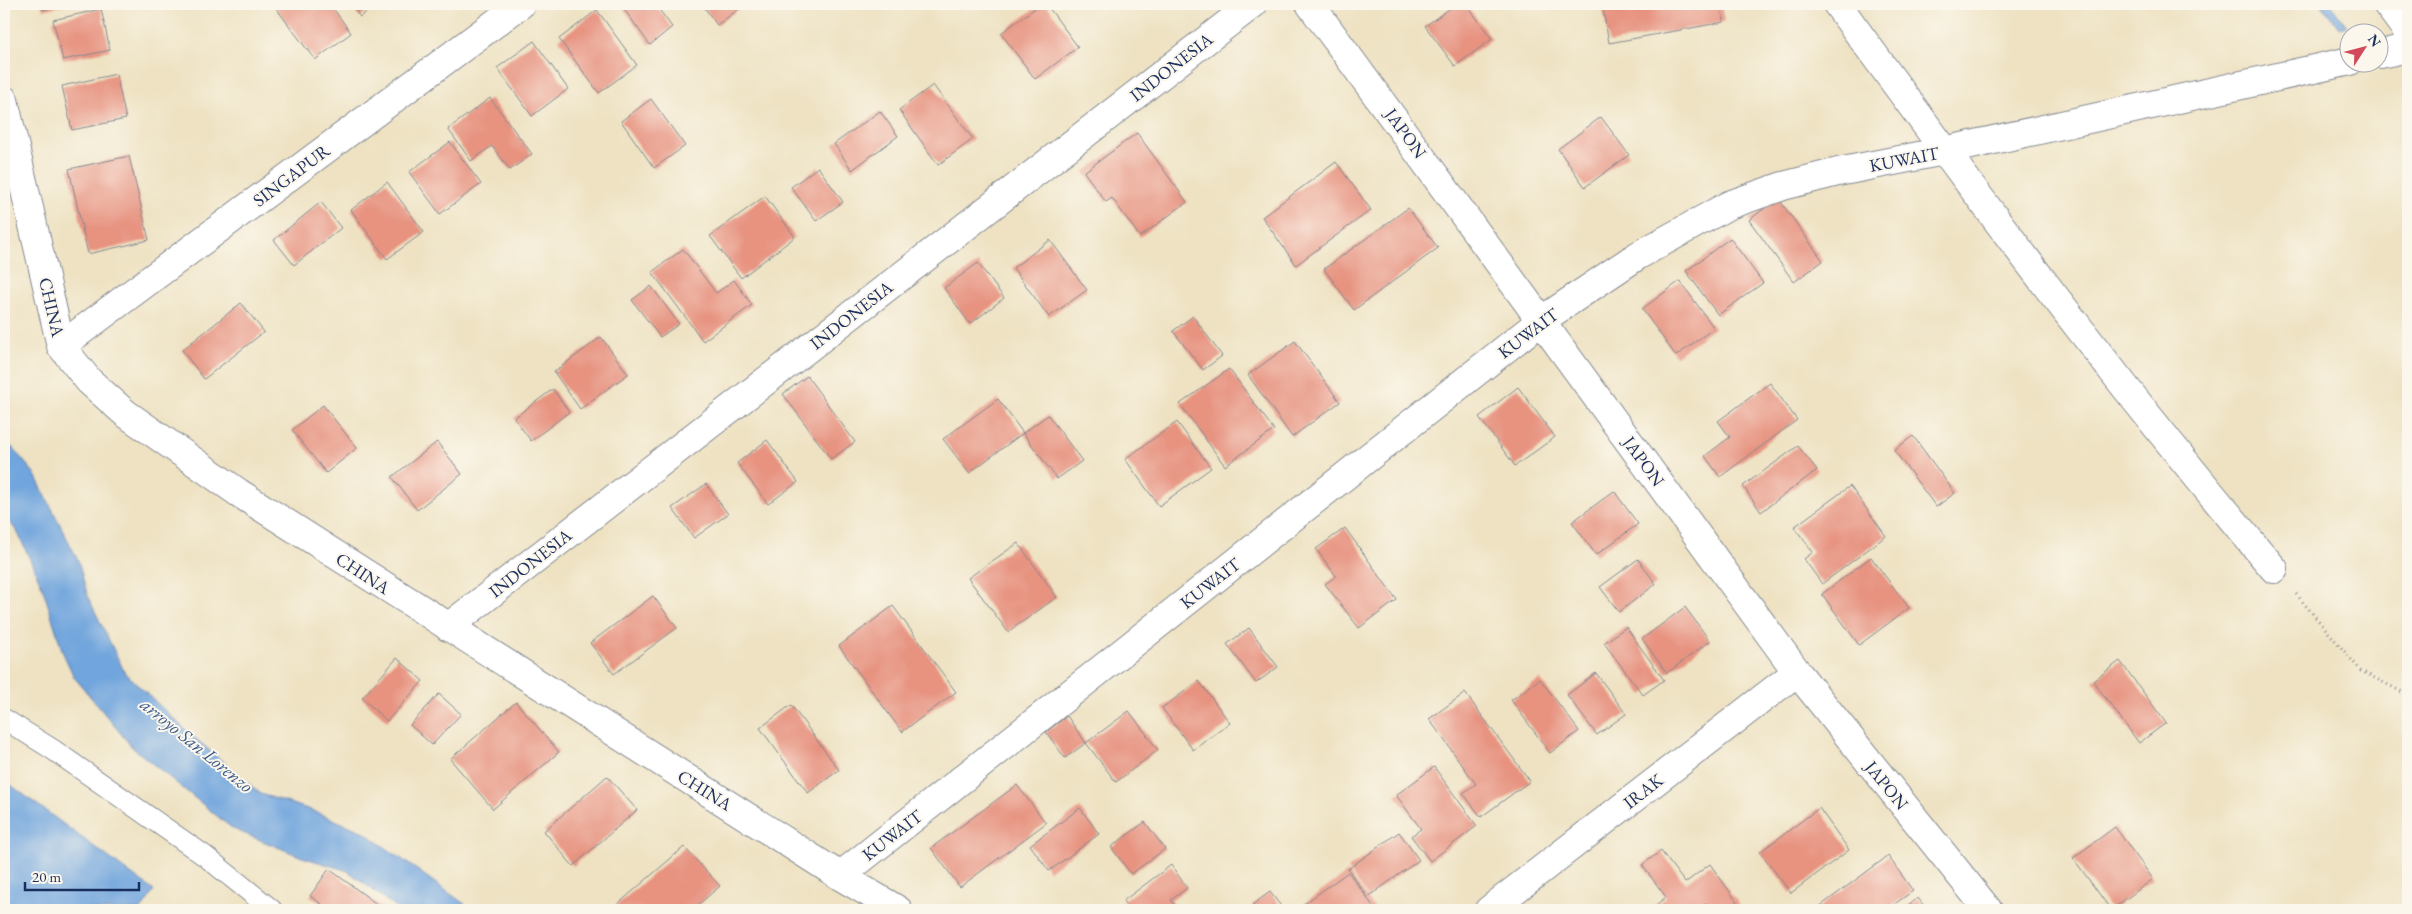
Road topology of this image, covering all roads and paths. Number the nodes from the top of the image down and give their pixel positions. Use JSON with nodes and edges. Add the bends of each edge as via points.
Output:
{"nodes":[{"id":1,"x":521,"y":4,"type":"edge"},
{"id":2,"x":1253,"y":4,"type":"edge"},
{"id":3,"x":1310,"y":4,"type":"edge"},
{"id":4,"x":1837,"y":4,"type":"edge"},
{"id":5,"x":2387,"y":4,"type":"edge"},
{"id":6,"x":2408,"y":32,"type":"edge"},
{"id":7,"x":2408,"y":48,"type":"edge"},
{"id":8,"x":2390,"y":52,"type":"edge"},
{"id":9,"x":2340,"y":63,"type":"edge"},
{"id":10,"x":4,"y":100,"type":"edge"},
{"id":11,"x":1944,"y":151,"type":"junction"},
{"id":12,"x":1542,"y":320,"type":"junction"},
{"id":13,"x":61,"y":346,"type":"junction"},
{"id":14,"x":2274,"y":569,"type":"joint"},
{"id":15,"x":448,"y":627,"type":"junction"},
{"id":16,"x":1797,"y":672,"type":"junction"},
{"id":17,"x":2408,"y":695,"type":"edge"},
{"id":18,"x":4,"y":719,"type":"edge"},
{"id":19,"x":840,"y":876,"type":"junction"},
{"id":20,"x":272,"y":910,"type":"edge"},
{"id":21,"x":898,"y":910,"type":"edge"},
{"id":22,"x":1489,"y":910,"type":"edge"},
{"id":23,"x":1988,"y":910,"type":"edge"}],
"edges":[{"from":1,"to":13,"type":"street","name":"SINGAPUR"},
{"from":2,"to":15,"type":"street","name":"INDONESIA"},
{"from":3,"to":12,"type":"street","name":"JAPON"},
{"from":4,"to":11,"type":"street"},
{"from":5,"to":6,"type":"street"},
{"from":7,"to":8,"type":"street"},
{"from":9,"to":11,"type":"street","name":"KUWAIT"},
{"from":10,"to":13,"type":"street","name":"CHINA"},
{"from":11,"to":12,"type":"street","name":"KUWAIT","via":[[1838,172],[1728,204],[1637,256]]},
{"from":11,"to":14,"type":"street","via":[[2190,471]]},
{"from":12,"to":16,"type":"street","name":"JAPON"},
{"from":12,"to":19,"type":"street","name":"KUWAIT"},
{"from":13,"to":15,"type":"street","name":"CHINA","via":[[90,381],[125,413],[239,494]]},
{"from":14,"to":17,"type":"path","via":[[2361,671]]},
{"from":15,"to":19,"type":"street","name":"CHINA"},
{"from":16,"to":22,"type":"street","name":"IRAK"},
{"from":16,"to":23,"type":"street","name":"JAPON"},
{"from":18,"to":20,"type":"lane","via":[[205,856]]},
{"from":19,"to":21,"type":"street","name":"CHINA"}]}
